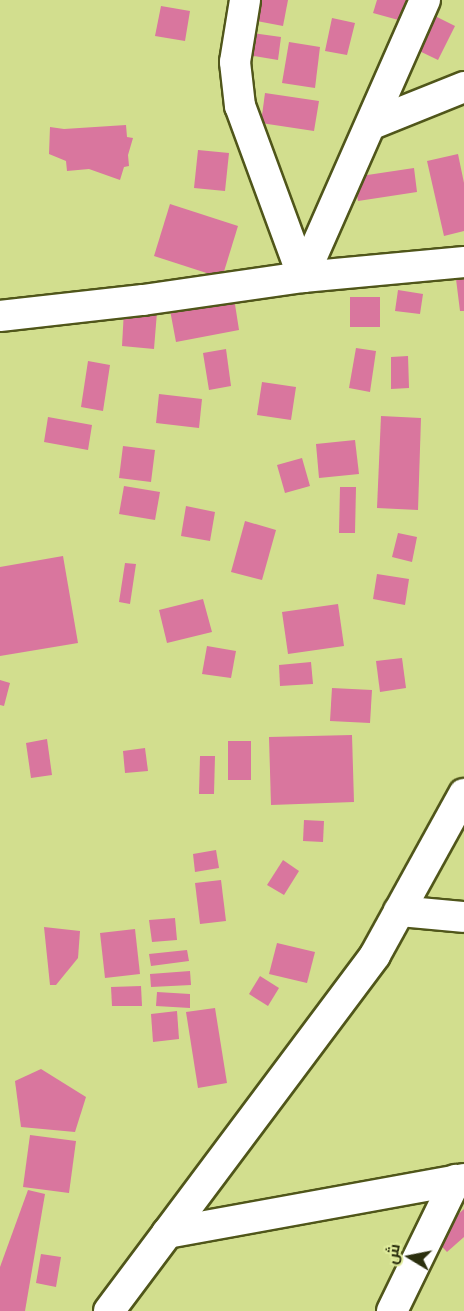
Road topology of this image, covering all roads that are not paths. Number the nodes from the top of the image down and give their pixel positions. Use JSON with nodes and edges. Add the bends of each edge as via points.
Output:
{"nodes":[{"id":1,"x":245,"y":0,"type":"edge"},
{"id":2,"x":425,"y":0,"type":"edge"},
{"id":3,"x":464,"y":87,"type":"edge"},
{"id":4,"x":372,"y":124,"type":"junction"},
{"id":5,"x":464,"y":262,"type":"edge"},
{"id":6,"x":303,"y":277,"type":"junction"},
{"id":7,"x":0,"y":316,"type":"edge"},
{"id":8,"x":464,"y":794,"type":"edge"},
{"id":9,"x":399,"y":911,"type":"junction"},
{"id":10,"x":464,"y":917,"type":"edge"},
{"id":11,"x":460,"y":1179,"type":"edge"},
{"id":12,"x":167,"y":1233,"type":"junction"},
{"id":13,"x":109,"y":1311,"type":"edge"},
{"id":14,"x":392,"y":1311,"type":"edge"}],
"edges":[{"from":1,"to":6,"type":"street","via":[[235,62],[240,106]]},
{"from":2,"to":4,"type":"street"},
{"from":3,"to":4,"type":"street"},
{"from":4,"to":6,"type":"street"},
{"from":5,"to":6,"type":"street"},
{"from":6,"to":7,"type":"street"},
{"from":8,"to":9,"type":"street"},
{"from":9,"to":10,"type":"street"},
{"from":9,"to":12,"type":"street","via":[[375,955]]},
{"from":11,"to":12,"type":"street"},
{"from":11,"to":14,"type":"street"},
{"from":12,"to":13,"type":"street"}]}
